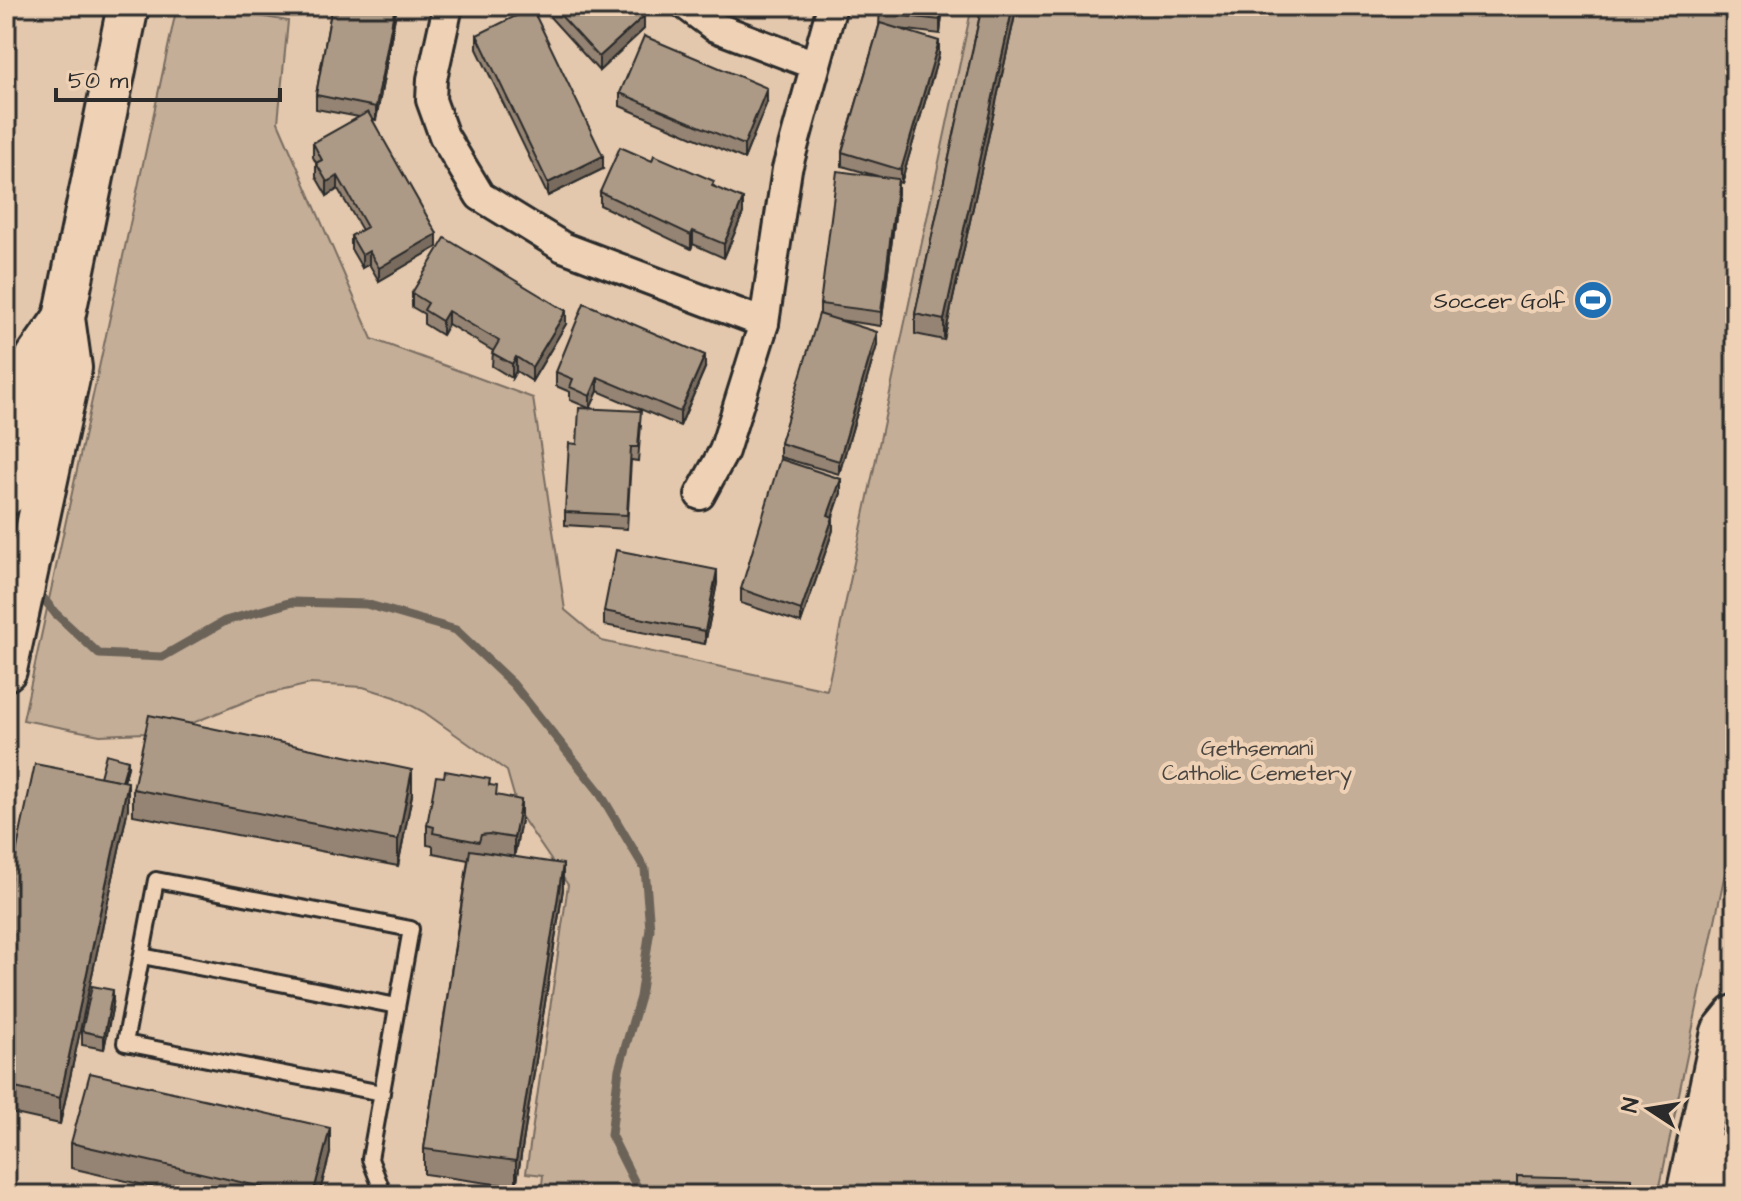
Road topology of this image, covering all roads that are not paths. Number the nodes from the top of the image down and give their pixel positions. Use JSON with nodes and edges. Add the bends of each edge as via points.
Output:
{"nodes":[{"id":1,"x":128,"y":6,"type":"edge"},
{"id":2,"x":448,"y":6,"type":"edge"},
{"id":3,"x":687,"y":6,"type":"edge"},
{"id":4,"x":832,"y":6,"type":"edge"},
{"id":5,"x":815,"y":65,"type":"junction"},
{"id":6,"x":64,"y":318,"type":"junction"},
{"id":7,"x":764,"y":323,"type":"junction"},
{"id":8,"x":6,"y":495,"type":"edge"},
{"id":9,"x":700,"y":495,"type":"dead end"},
{"id":10,"x":6,"y":670,"type":"edge"},
{"id":11,"x":142,"y":956,"type":"junction"},
{"id":12,"x":397,"y":1006,"type":"junction"},
{"id":13,"x":1735,"y":1016,"type":"edge"},
{"id":14,"x":382,"y":1093,"type":"junction"},
{"id":15,"x":1735,"y":1149,"type":"edge"},
{"id":16,"x":384,"y":1195,"type":"edge"},
{"id":17,"x":1687,"y":1195,"type":"edge"},
{"id":18,"x":1725,"y":1195,"type":"edge"}],
"edges":[{"from":1,"to":6,"type":"street"},
{"from":2,"to":7,"type":"street","via":[[431,100],[444,136],[480,196],[563,247]]},
{"from":3,"to":5,"type":"street","via":[[715,27]]},
{"from":4,"to":5,"type":"street"},
{"from":5,"to":7,"type":"street","via":[[787,169]]},
{"from":6,"to":8,"type":"street","via":[[36,358]]},
{"from":6,"to":10,"type":"street","via":[[71,368]]},
{"from":7,"to":9,"type":"street","via":[[724,451]]},
{"from":11,"to":12,"type":"lane"},
{"from":11,"to":12,"type":"lane","via":[[156,880],[411,929]]},
{"from":11,"to":14,"type":"lane","via":[[125,1043]]},
{"from":12,"to":14,"type":"lane"},
{"from":13,"to":17,"type":"street","via":[[1722,1032]]},
{"from":14,"to":16,"type":"lane","via":[[370,1159]]},
{"from":15,"to":18,"type":"street"}]}
